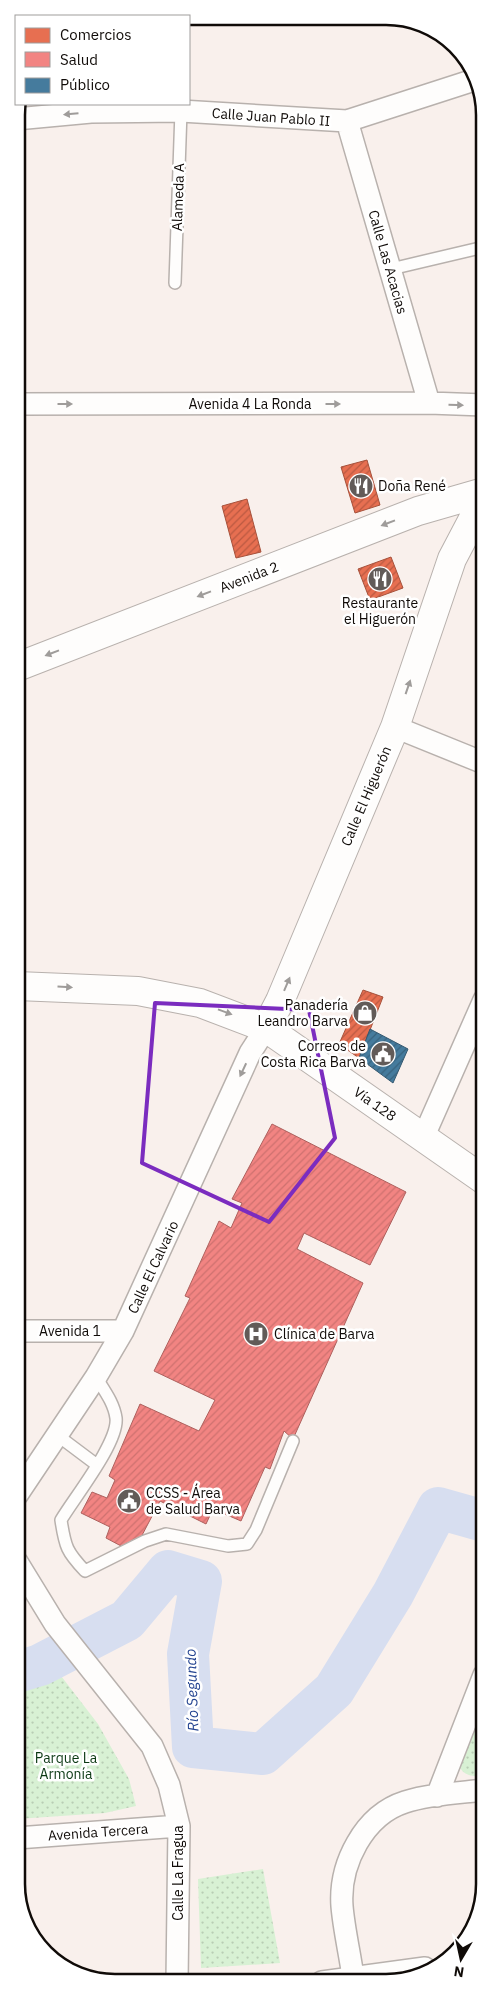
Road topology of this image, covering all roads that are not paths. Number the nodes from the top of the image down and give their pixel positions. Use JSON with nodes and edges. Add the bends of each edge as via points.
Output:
{"nodes":[{"id":1,"x":469,"y":82,"type":"edge"},
{"id":2,"x":181,"y":111,"type":"junction"},
{"id":3,"x":25,"y":118,"type":"edge"},
{"id":4,"x":347,"y":122,"type":"junction"},
{"id":5,"x":476,"y":250,"type":"edge"},
{"id":6,"x":391,"y":269,"type":"junction"},
{"id":7,"x":175,"y":283,"type":"dead end"},
{"id":8,"x":429,"y":403,"type":"junction"},
{"id":9,"x":25,"y":404,"type":"edge"},
{"id":10,"x":476,"y":405,"type":"edge"},
{"id":11,"x":476,"y":494,"type":"edge"},
{"id":12,"x":418,"y":511,"type":"junction"},
{"id":13,"x":476,"y":513,"type":"edge"},
{"id":14,"x":452,"y":559,"type":"junction"},
{"id":15,"x":25,"y":664,"type":"edge"},
{"id":16,"x":395,"y":727,"type":"junction"},
{"id":17,"x":476,"y":760,"type":"edge"},
{"id":18,"x":25,"y":986,"type":"edge"},
{"id":19,"x":476,"y":1018,"type":"edge"},
{"id":20,"x":266,"y":1028,"type":"junction"},
{"id":21,"x":423,"y":1138,"type":"junction"},
{"id":22,"x":476,"y":1174,"type":"edge"},
{"id":23,"x":25,"y":1330,"type":"edge"},
{"id":24,"x":123,"y":1331,"type":"junction"},
{"id":25,"x":96,"y":1376,"type":"junction"},
{"id":26,"x":57,"y":1435,"type":"junction"},
{"id":27,"x":293,"y":1441,"type":"dead end"},
{"id":28,"x":97,"y":1465,"type":"junction"},
{"id":29,"x":25,"y":1483,"type":"edge"},
{"id":30,"x":25,"y":1575,"type":"edge"},
{"id":31,"x":476,"y":1696,"type":"edge"},
{"id":32,"x":476,"y":1791,"type":"edge"},
{"id":33,"x":437,"y":1796,"type":"junction"},
{"id":34,"x":179,"y":1826,"type":"junction"},
{"id":35,"x":25,"y":1837,"type":"edge"},
{"id":36,"x":413,"y":1970,"type":"edge"},
{"id":37,"x":177,"y":1974,"type":"edge"},
{"id":38,"x":353,"y":1974,"type":"edge"},
{"id":39,"x":377,"y":1974,"type":"edge"}],
"edges":[{"from":1,"to":4,"type":"street"},
{"from":2,"to":3,"type":"street","name":"Calle Juan Pablo II","one_way":true,"via":[[91,112]]},
{"from":2,"to":4,"type":"street","name":"Calle Juan Pablo II"},
{"from":2,"to":7,"type":"lane","name":"Alameda A"},
{"from":4,"to":6,"type":"street","name":"Calle Las Acacias"},
{"from":5,"to":6,"type":"lane"},
{"from":6,"to":8,"type":"street","name":"Calle Las Acacias"},
{"from":9,"to":8,"type":"street","name":"Avenida 4 La Ronda","one_way":true},
{"from":8,"to":10,"type":"street","name":"Avenida 4 La Ronda","one_way":true},
{"from":11,"to":12,"type":"main road","name":"Avenida 2"},
{"from":12,"to":14,"type":"main road","name":"Calle El Higuerón","via":[[438,515],[448,521],[454,533]]},
{"from":12,"to":15,"type":"main road","name":"Avenida 2","one_way":true},
{"from":13,"to":14,"type":"main road","name":"Calle El Higuerón"},
{"from":16,"to":14,"type":"main road","name":"Calle El Higuerón","one_way":true},
{"from":16,"to":17,"type":"street"},
{"from":20,"to":16,"type":"main road","name":"Calle El Higuerón","one_way":true},
{"from":18,"to":20,"type":"main road","name":"Vía 128","one_way":true,"via":[[138,991],[200,1003]]},
{"from":19,"to":21,"type":"street"},
{"from":20,"to":21,"type":"main road","name":"Vía 128"},
{"from":20,"to":24,"type":"street","name":"Calle El Calvario","one_way":true,"via":[[250,1053]]},
{"from":21,"to":22,"type":"main road","name":"Vía 128"},
{"from":23,"to":24,"type":"street","name":"Avenida 1"},
{"from":24,"to":25,"type":"street","name":"Calle El Calvario"},
{"from":25,"to":26,"type":"street","name":"Calle El Calvario"},
{"from":25,"to":28,"type":"lane","via":[[112,1402],[116,1419],[115,1432]]},
{"from":26,"to":28,"type":"lane"},
{"from":26,"to":29,"type":"street","name":"Calle El Calvario"},
{"from":27,"to":28,"type":"lane","via":[[256,1530],[247,1544],[228,1546],[166,1534],[145,1541],[85,1572],[64,1544],[61,1520]]},
{"from":30,"to":34,"type":"street","name":"Calle La Fragua","via":[[55,1624],[152,1746],[170,1785]]},
{"from":31,"to":33,"type":"street"},
{"from":32,"to":33,"type":"street"},
{"from":33,"to":38,"type":"street","via":[[404,1803],[384,1814],[369,1826],[354,1848],[345,1874],[342,1904]]},
{"from":34,"to":35,"type":"street","name":"Avenida Tercera"},
{"from":34,"to":37,"type":"street","name":"Calle La Fragua"},
{"from":36,"to":39,"type":"street"}]}
